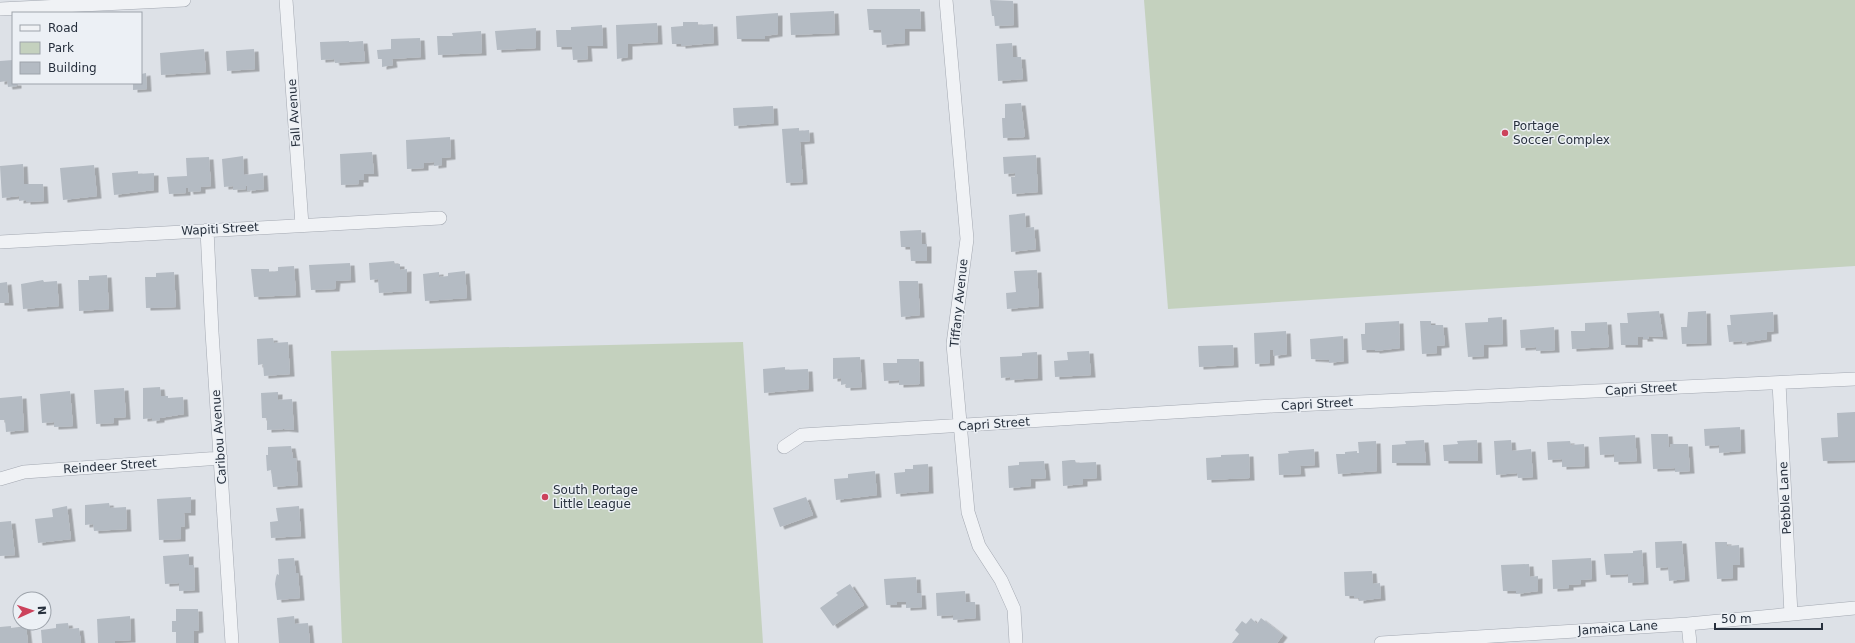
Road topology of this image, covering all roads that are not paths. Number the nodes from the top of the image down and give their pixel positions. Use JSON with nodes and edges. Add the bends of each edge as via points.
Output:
{"nodes":[{"id":1,"x":184,"y":0,"type":"edge"},
{"id":2,"x":286,"y":0,"type":"edge"},
{"id":3,"x":946,"y":0,"type":"edge"},
{"id":4,"x":0,"y":9,"type":"edge"},
{"id":5,"x":440,"y":218,"type":"dead end"},
{"id":6,"x":302,"y":225,"type":"junction"},
{"id":7,"x":207,"y":230,"type":"junction"},
{"id":8,"x":0,"y":242,"type":"edge"},
{"id":9,"x":1855,"y":379,"type":"edge"},
{"id":10,"x":1779,"y":383,"type":"junction"},
{"id":11,"x":961,"y":426,"type":"junction"},
{"id":12,"x":784,"y":447,"type":"dead end"},
{"id":13,"x":221,"y":458,"type":"junction"},
{"id":14,"x":0,"y":479,"type":"edge"},
{"id":15,"x":1855,"y":608,"type":"edge"},
{"id":16,"x":1791,"y":614,"type":"junction"},
{"id":17,"x":1688,"y":624,"type":"junction"},
{"id":18,"x":232,"y":643,"type":"edge"},
{"id":19,"x":1016,"y":643,"type":"edge"},
{"id":20,"x":1381,"y":643,"type":"edge"},
{"id":21,"x":1690,"y":643,"type":"edge"}],
"edges":[{"from":1,"to":4,"type":"street"},
{"from":2,"to":6,"type":"street","name":"Fall Avenue"},
{"from":3,"to":11,"type":"street","name":"Tiffany Avenue","via":[[967,239],[953,344]]},
{"from":5,"to":6,"type":"street","name":"Wapiti Street"},
{"from":6,"to":7,"type":"street","name":"Wapiti Street"},
{"from":7,"to":8,"type":"street","name":"Wapiti Street"},
{"from":7,"to":13,"type":"street","name":"Caribou Avenue"},
{"from":9,"to":10,"type":"street","name":"Capri Street"},
{"from":10,"to":11,"type":"street","name":"Capri Street","via":[[1273,406]]},
{"from":10,"to":16,"type":"street","name":"Pebble Lane"},
{"from":11,"to":12,"type":"street","name":"Capri Street","via":[[802,435]]},
{"from":11,"to":19,"type":"street","name":"Tiffany Avenue","via":[[968,512],[979,546],[1001,580],[1014,609]]},
{"from":13,"to":14,"type":"street","name":"Reindeer Street","via":[[24,472]]},
{"from":13,"to":18,"type":"street","name":"Caribou Avenue"},
{"from":15,"to":16,"type":"street","name":"Jamaica Lane"},
{"from":16,"to":17,"type":"street","name":"Jamaica Lane"},
{"from":17,"to":20,"type":"street","name":"Jamaica Lane"},
{"from":17,"to":21,"type":"street"}]}
